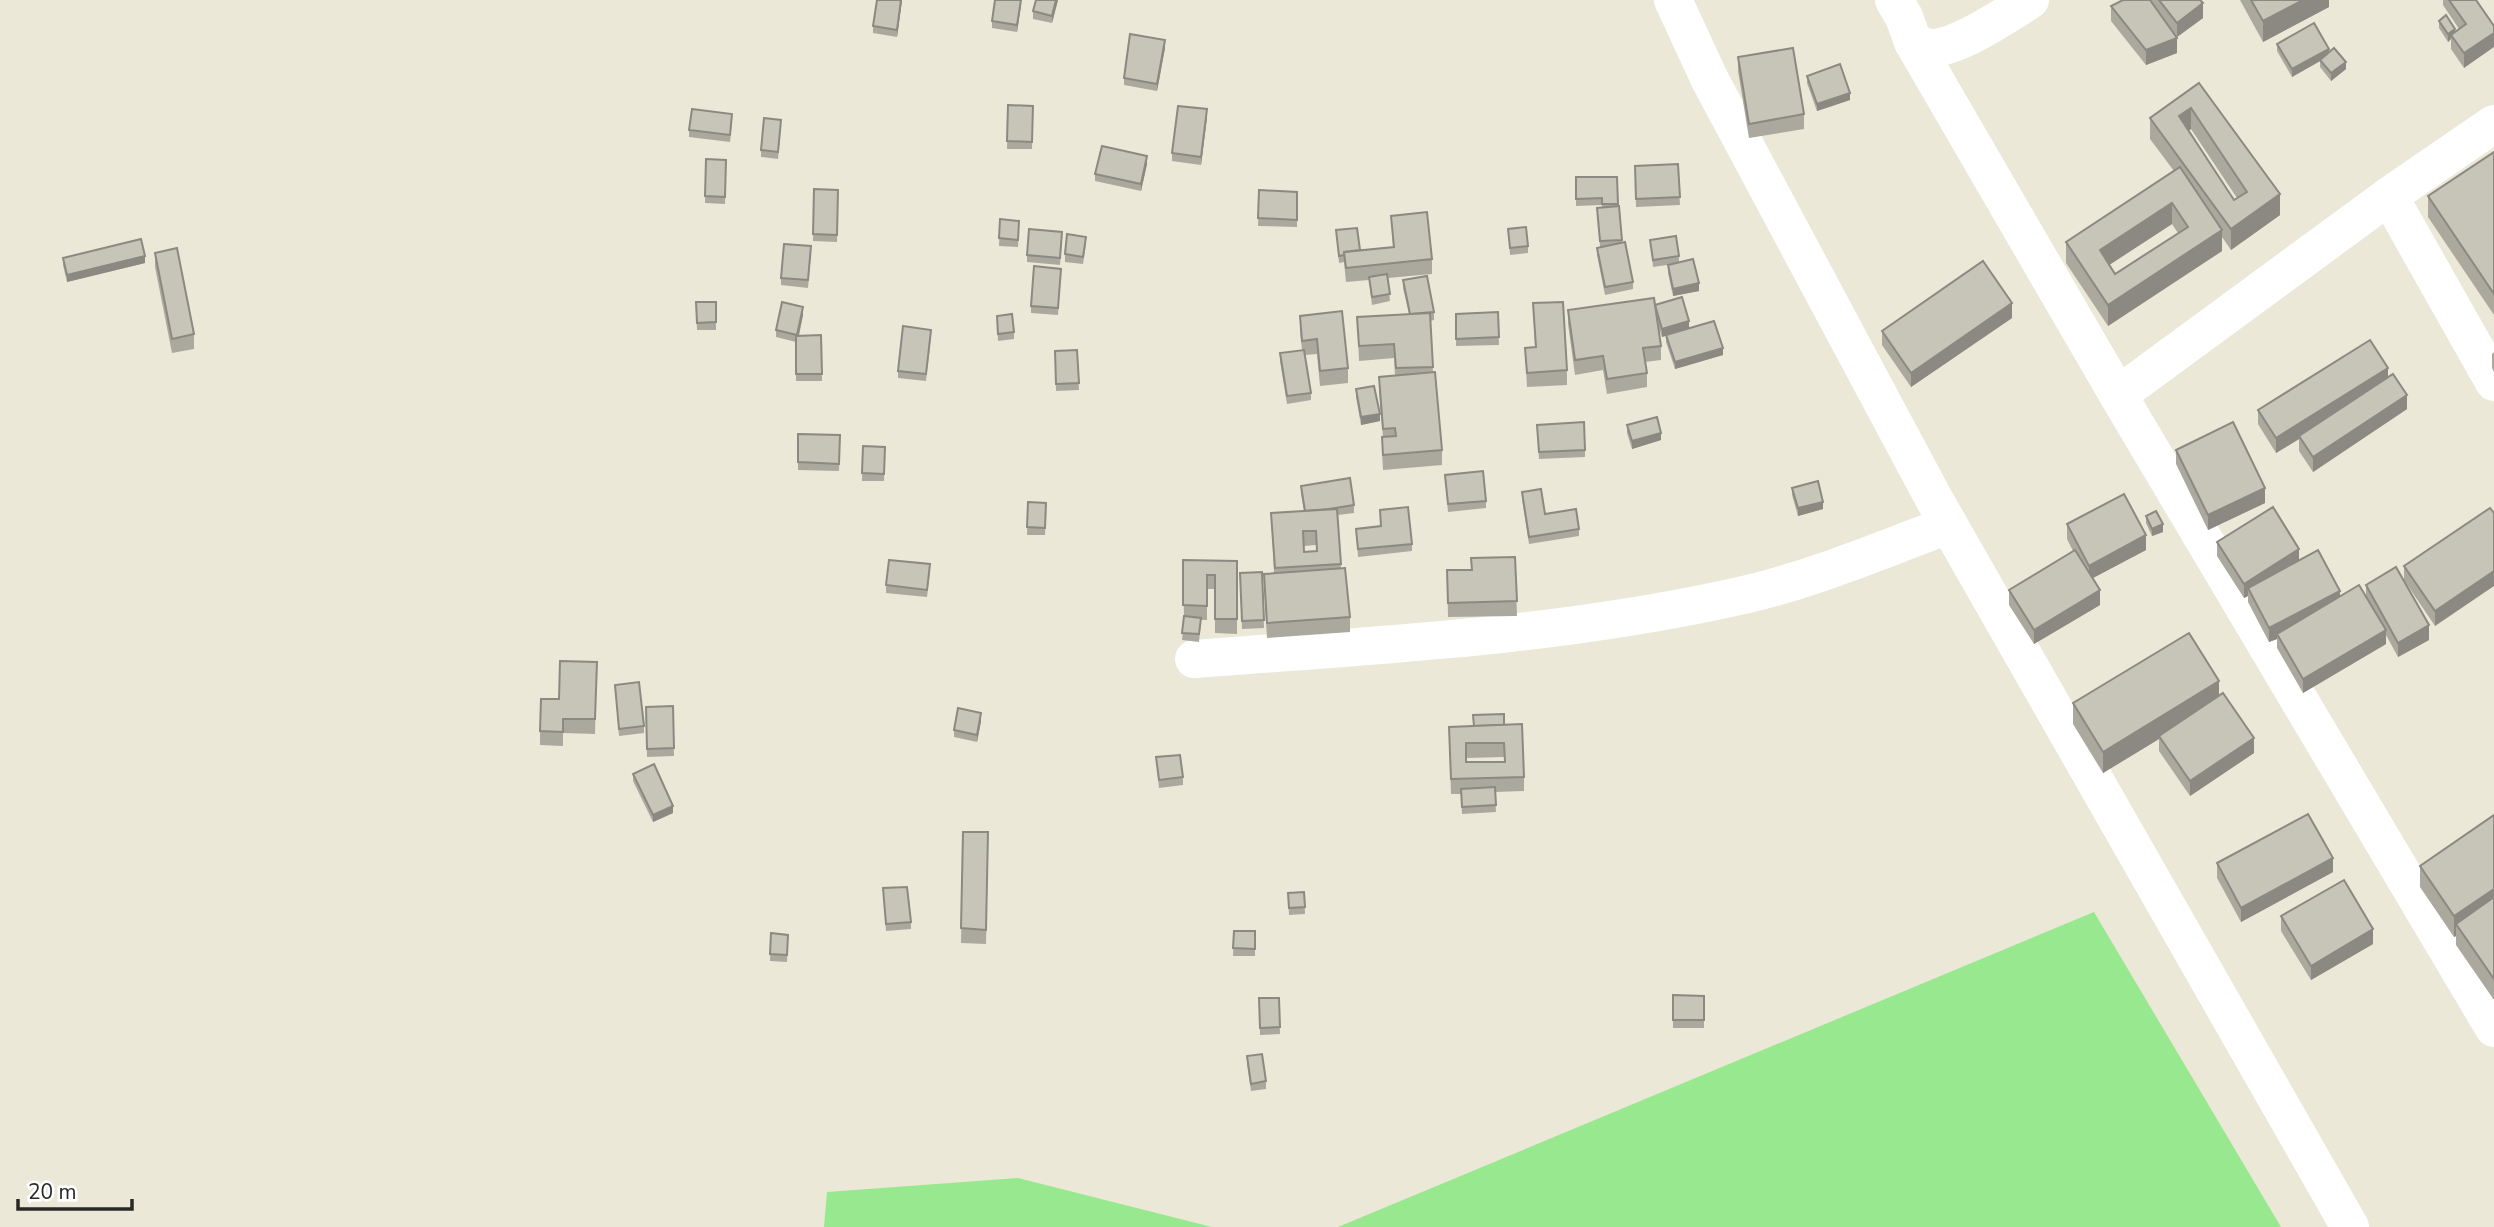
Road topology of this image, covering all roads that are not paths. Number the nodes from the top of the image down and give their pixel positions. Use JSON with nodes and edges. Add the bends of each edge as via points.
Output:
{"nodes":[{"id":1,"x":1673,"y":0,"type":"edge"},
{"id":2,"x":1894,"y":0,"type":"edge"},
{"id":3,"x":2030,"y":0,"type":"edge"},
{"id":4,"x":1913,"y":42,"type":"junction"},
{"id":5,"x":2494,"y":124,"type":"edge"},
{"id":6,"x":2389,"y":196,"type":"junction"},
{"id":7,"x":2494,"y":382,"type":"edge"},
{"id":8,"x":2118,"y":395,"type":"junction"},
{"id":9,"x":1949,"y":525,"type":"junction"},
{"id":10,"x":1194,"y":659,"type":"dead end"},
{"id":11,"x":2494,"y":1028,"type":"edge"},
{"id":12,"x":2350,"y":1227,"type":"edge"}],
"edges":[{"from":1,"to":9,"type":"street","via":[[1710,80]]},
{"from":2,"to":4,"type":"street"},
{"from":3,"to":4,"type":"street","via":[[1956,41],[1932,48]]},
{"from":4,"to":8,"type":"street"},
{"from":5,"to":6,"type":"street"},
{"from":6,"to":7,"type":"street"},
{"from":6,"to":8,"type":"street"},
{"from":8,"to":11,"type":"street"},
{"from":9,"to":10,"type":"street","via":[[1749,594],[1584,625]]},
{"from":9,"to":12,"type":"street"}]}
